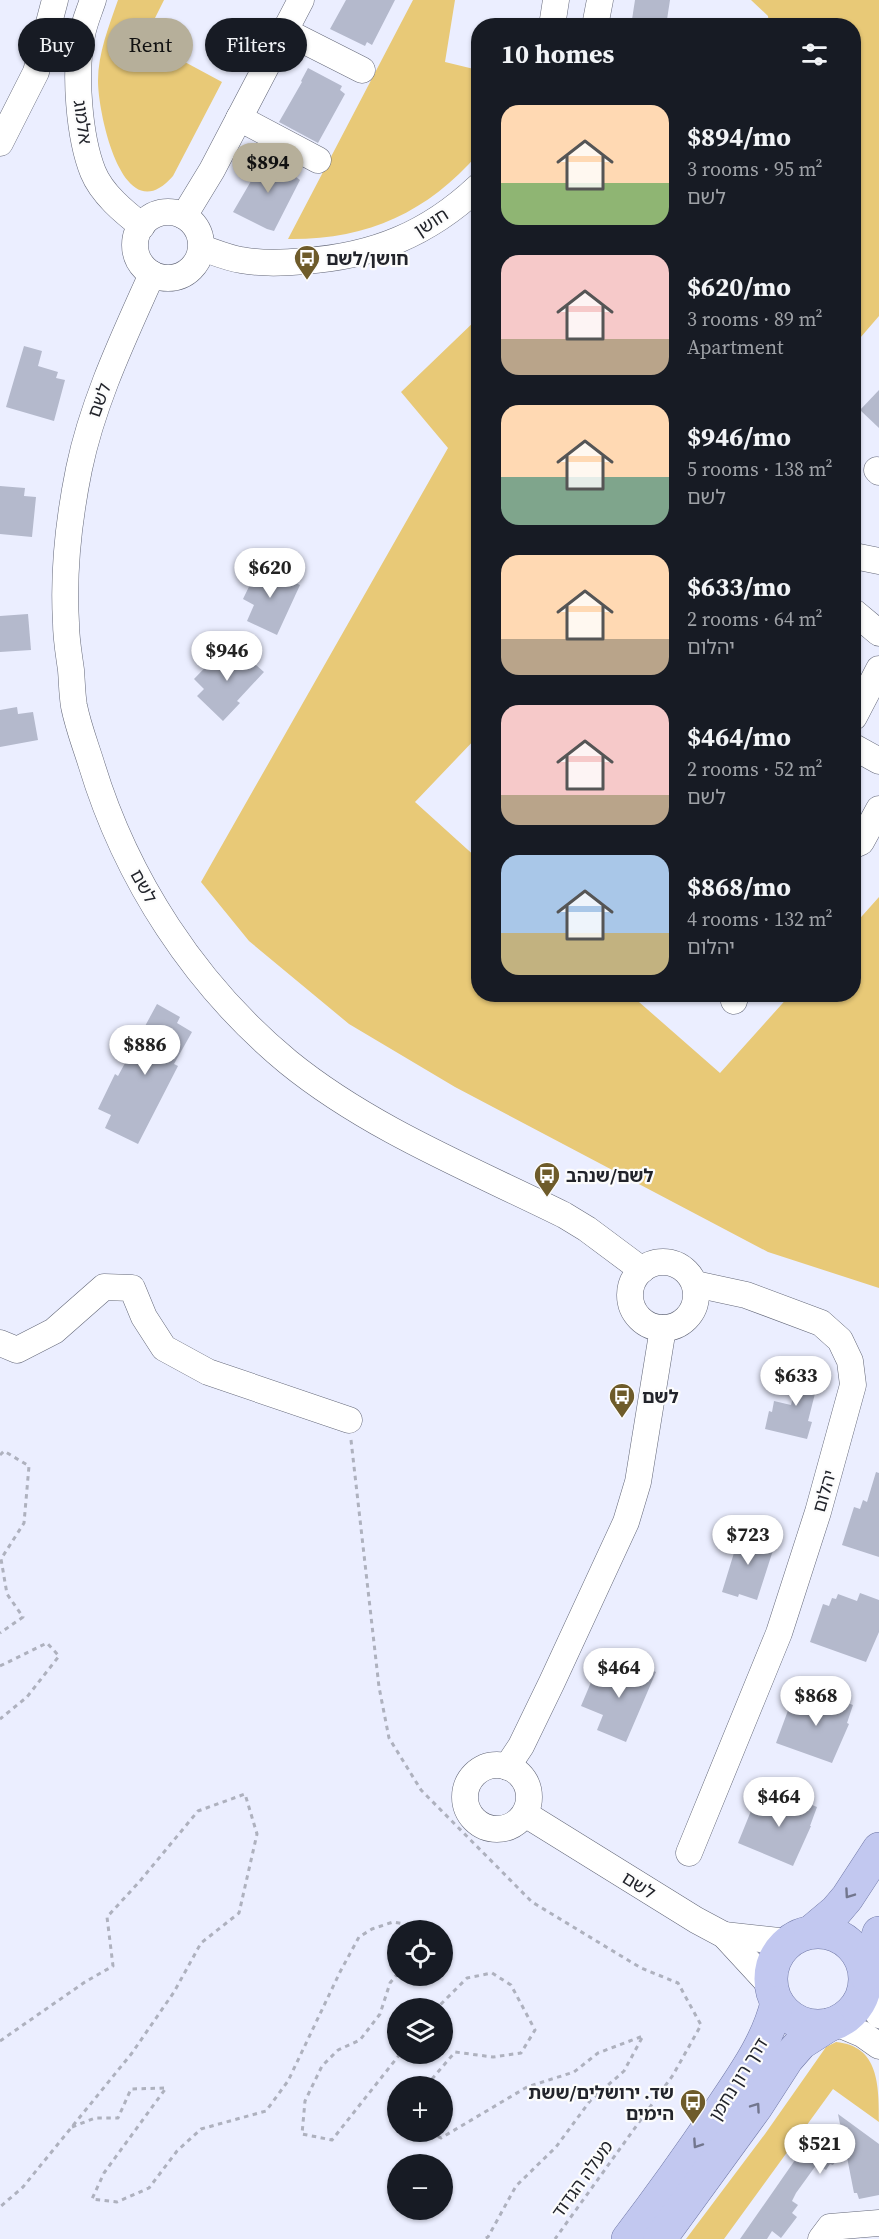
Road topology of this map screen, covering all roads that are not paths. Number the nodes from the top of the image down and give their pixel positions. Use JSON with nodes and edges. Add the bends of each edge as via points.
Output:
{"nodes":[{"id":1,"x":54,"y":0,"type":"edge"},
{"id":2,"x":93,"y":0,"type":"edge"},
{"id":3,"x":301,"y":0,"type":"edge"},
{"id":4,"x":556,"y":0,"type":"edge"},
{"id":5,"x":600,"y":0,"type":"edge"},
{"id":6,"x":292,"y":18,"type":"edge"},
{"id":7,"x":553,"y":18,"type":"edge"},
{"id":8,"x":597,"y":18,"type":"edge"},
{"id":9,"x":307,"y":42,"type":"edge"},
{"id":10,"x":362,"y":70,"type":"dead end"},
{"id":11,"x":263,"y":72,"type":"edge"},
{"id":12,"x":239,"y":118,"type":"junction"},
{"id":13,"x":0,"y":143,"type":"edge"},
{"id":14,"x":318,"y":160,"type":"dead end"},
{"id":15,"x":471,"y":193,"type":"edge"},
{"id":16,"x":184,"y":216,"type":"junction"},
{"id":17,"x":142,"y":226,"type":"junction"},
{"id":18,"x":202,"y":248,"type":"junction"},
{"id":19,"x":152,"y":274,"type":"junction"},
{"id":20,"x":861,"y":557,"type":"edge"},
{"id":21,"x":879,"y":561,"type":"edge"},
{"id":22,"x":861,"y":618,"type":"edge"},
{"id":23,"x":879,"y":633,"type":"edge"},
{"id":24,"x":879,"y":669,"type":"edge"},
{"id":25,"x":861,"y":704,"type":"edge"},
{"id":26,"x":861,"y":751,"type":"edge"},
{"id":27,"x":879,"y":761,"type":"edge"},
{"id":28,"x":879,"y":809,"type":"edge"},
{"id":29,"x":861,"y":842,"type":"edge"},
{"id":30,"x":642,"y":1270,"type":"junction"},
{"id":31,"x":695,"y":1284,"type":"junction"},
{"id":32,"x":663,"y":1328,"type":"junction"},
{"id":33,"x":0,"y":1343,"type":"edge"},
{"id":34,"x":349,"y":1420,"type":"road end"},
{"id":35,"x":507,"y":1767,"type":"junction"},
{"id":36,"x":525,"y":1814,"type":"junction"},
{"id":37,"x":879,"y":1849,"type":"edge"},
{"id":38,"x":689,"y":1853,"type":"dead end"},
{"id":39,"x":879,"y":1933,"type":"edge"},
{"id":40,"x":727,"y":1936,"type":"junction"},
{"id":41,"x":800,"y":1937,"type":"junction"},
{"id":42,"x":870,"y":1994,"type":"edge"},
{"id":43,"x":774,"y":1995,"type":"junction"},
{"id":44,"x":832,"y":2024,"type":"junction"},
{"id":45,"x":879,"y":2046,"type":"edge"},
{"id":46,"x":879,"y":2223,"type":"edge"},
{"id":47,"x":827,"y":2235,"type":"edge"},
{"id":48,"x":628,"y":2239,"type":"edge"},
{"id":49,"x":660,"y":2239,"type":"edge"}],
"edges":[{"from":1,"to":13,"type":"street","via":[[36,72]]},
{"from":2,"to":17,"type":"street","name":"אלמוג","via":[[82,35],[78,68],[87,153],[93,174],[108,195]]},
{"from":3,"to":6,"type":"street"},
{"from":4,"to":7,"type":"street"},
{"from":5,"to":8,"type":"street"},
{"from":9,"to":10,"type":"street"},
{"from":11,"to":12,"type":"street"},
{"from":12,"to":14,"type":"street"},
{"from":12,"to":16,"type":"street"},
{"from":15,"to":18,"type":"street","name":"חושן","via":[[411,235],[356,255],[279,263],[240,260]]},
{"from":16,"to":17,"type":"street","via":[[164,212],[153,215]]},
{"from":16,"to":18,"type":"street","via":[[201,235]]},
{"from":17,"to":19,"type":"street","via":[[136,235],[135,251],[142,266]]},
{"from":18,"to":19,"type":"street","via":[[192,268],[177,277]]},
{"from":19,"to":30,"type":"street","name":"לשם","via":[[89,429],[78,471],[66,571],[66,623],[74,703],[96,784],[118,840],[189,959],[218,994],[288,1062],[371,1118],[564,1215]]},
{"from":20,"to":21,"type":"street"},
{"from":22,"to":23,"type":"street"},
{"from":24,"to":25,"type":"street"},
{"from":26,"to":27,"type":"street"},
{"from":28,"to":29,"type":"street"},
{"from":30,"to":31,"type":"street","via":[[668,1261],[689,1273]]},
{"from":30,"to":32,"type":"street","via":[[630,1290],[632,1305],[642,1320]]},
{"from":31,"to":32,"type":"street","via":[[694,1309],[684,1321]]},
{"from":31,"to":38,"type":"street","name":"יהלום","via":[[746,1295],[821,1323],[840,1340],[850,1361],[853,1385],[779,1633]]},
{"from":32,"to":35,"type":"street","via":[[639,1482],[626,1522],[521,1746]]},
{"from":33,"to":34,"type":"street","via":[[17,1350],[54,1331],[104,1287],[132,1288],[144,1317],[164,1348],[208,1372]]},
{"from":35,"to":36,"type":"street","via":[[518,1772],[526,1783],[529,1796]]},
{"from":35,"to":36,"type":"street","via":[[492,1765],[473,1776],[465,1800],[469,1813],[489,1828],[511,1826]]},
{"from":36,"to":40,"type":"street","name":"לשם"},
{"from":37,"to":41,"type":"main road","one_way":true,"via":[[836,1911]]},
{"from":39,"to":42,"type":"main road"},
{"from":40,"to":41,"type":"street","name":"לשם"},
{"from":40,"to":43,"type":"street","name":"לשם"},
{"from":41,"to":42,"type":"main road","via":[[826,1932],[840,1936],[854,1947],[862,1960]]},
{"from":41,"to":43,"type":"main road","via":[[773,1962]]},
{"from":42,"to":44,"type":"main road","via":[[846,2018]]},
{"from":43,"to":44,"type":"main road","via":[[788,2016],[808,2026]]},
{"from":43,"to":48,"type":"main road","name":"דרך רון נחמן","one_way":true,"via":[[772,2024],[760,2048]]},
{"from":44,"to":45,"type":"street","via":[[862,2034]]},
{"from":49,"to":44,"type":"main road","name":"דרך רון נחמן","one_way":true,"via":[[787,2059],[801,2043]]},
{"from":46,"to":47,"type":"street"}]}
